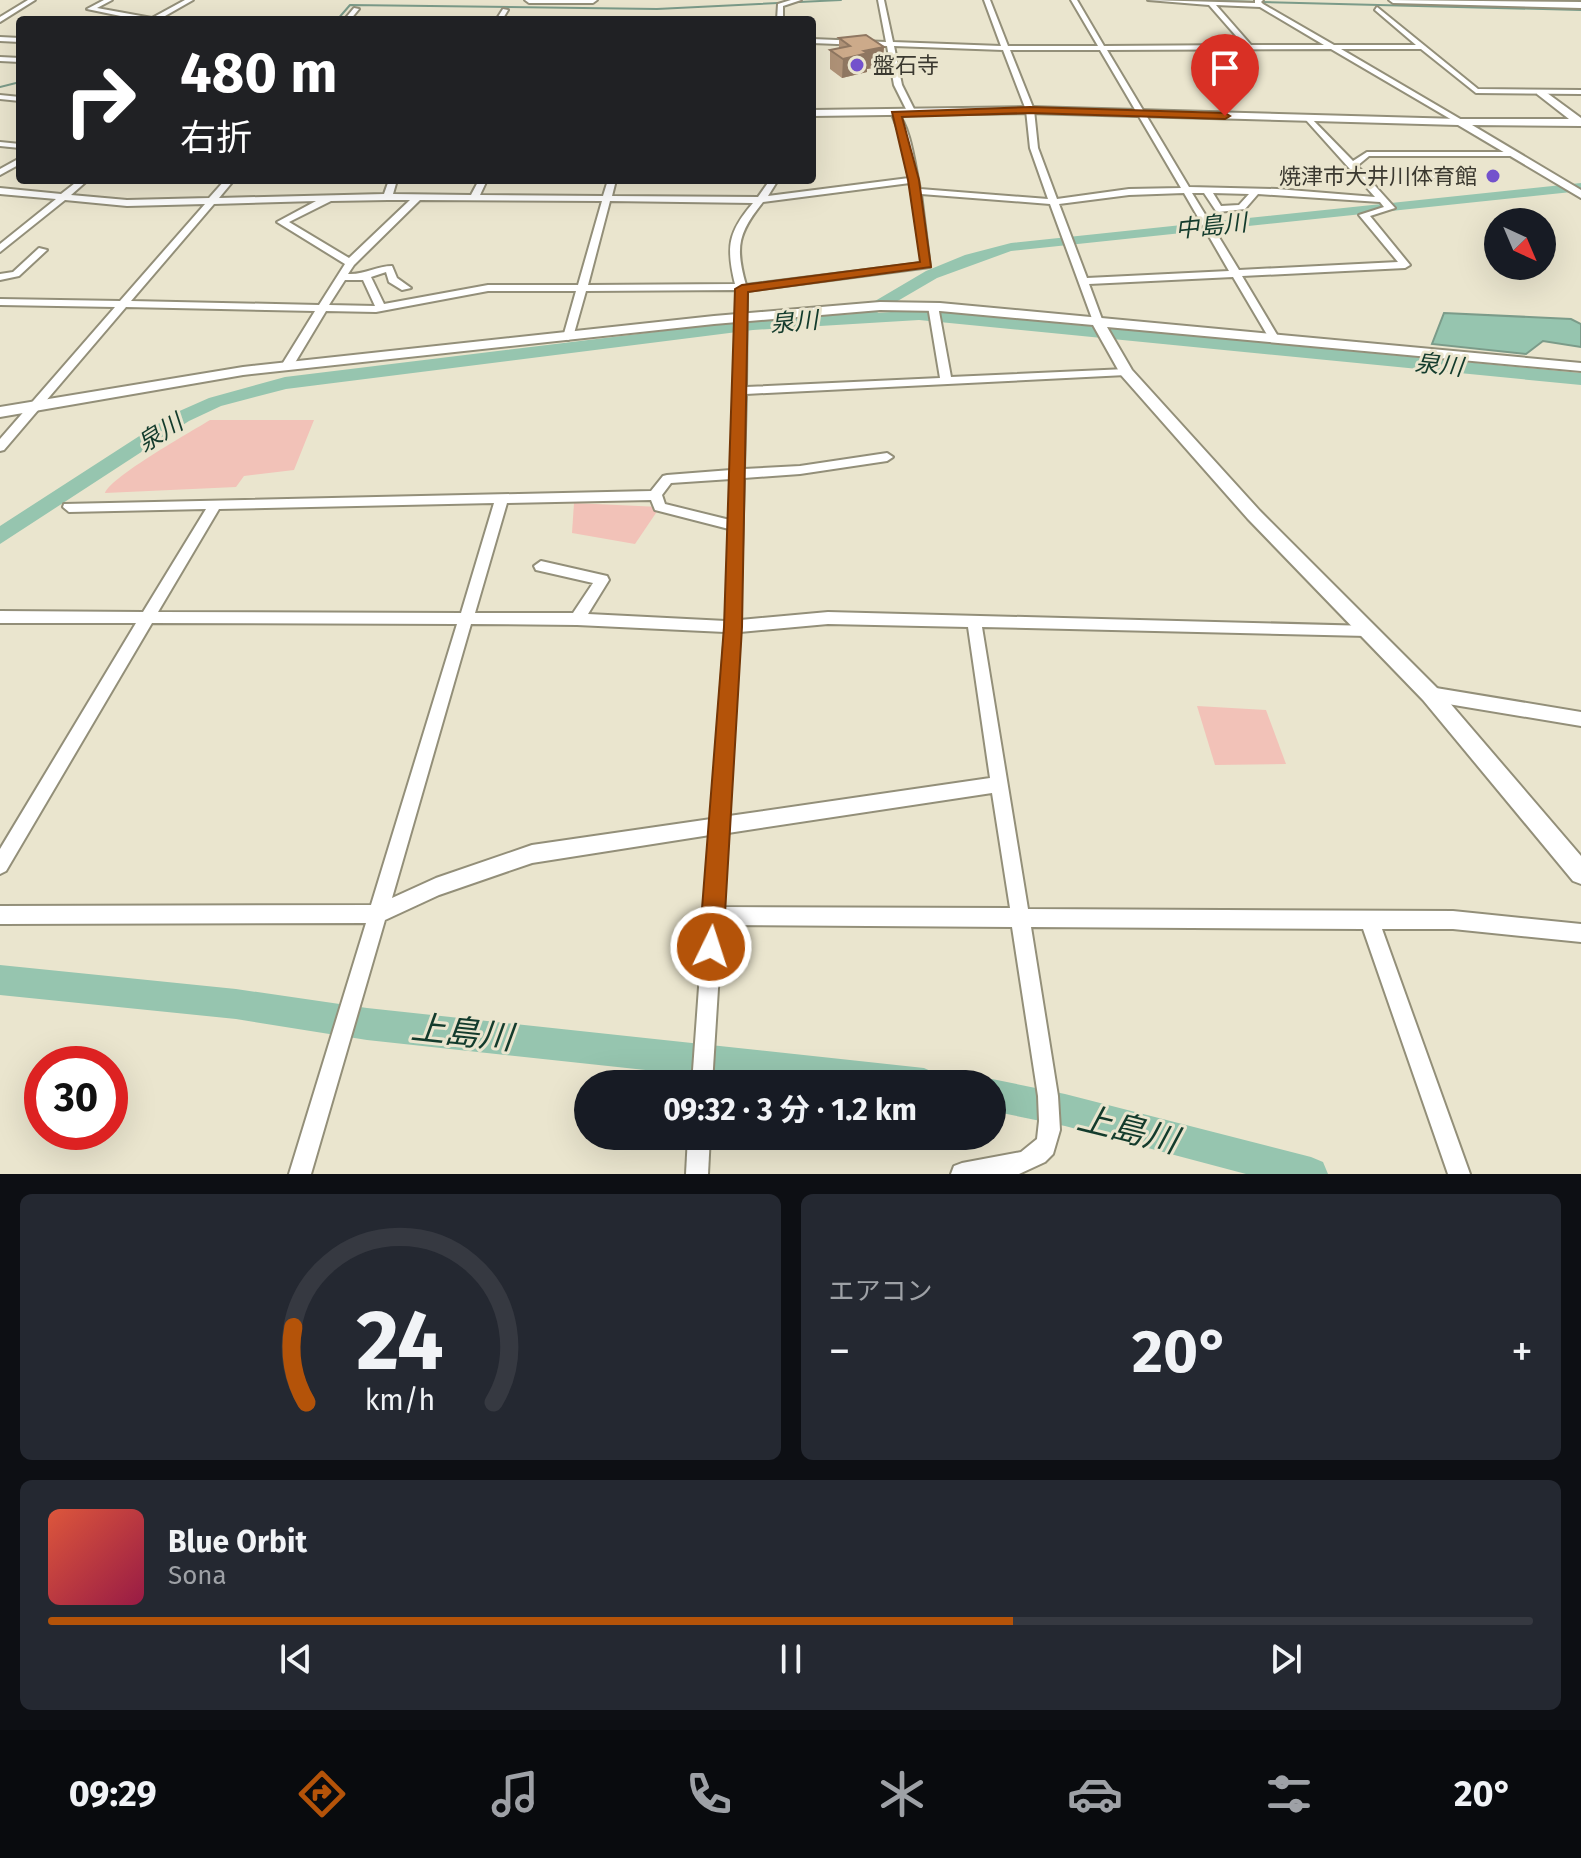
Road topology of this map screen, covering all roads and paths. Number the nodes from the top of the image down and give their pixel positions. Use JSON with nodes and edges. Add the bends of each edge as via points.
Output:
{"nodes":[{"id":1,"x":32,"y":0,"type":"edge"},
{"id":2,"x":109,"y":0,"type":"edge"},
{"id":3,"x":190,"y":0,"type":"edge"},
{"id":4,"x":529,"y":0,"type":"edge"},
{"id":5,"x":593,"y":0,"type":"edge"},
{"id":6,"x":798,"y":0,"type":"edge"},
{"id":7,"x":881,"y":0,"type":"edge"},
{"id":8,"x":987,"y":0,"type":"edge"},
{"id":9,"x":1074,"y":0,"type":"edge"},
{"id":10,"x":1151,"y":0,"type":"edge"},
{"id":11,"x":1393,"y":0,"type":"edge"},
{"id":12,"x":1210,"y":2,"type":"junction"},
{"id":13,"x":1260,"y":2,"type":"edge"},
{"id":14,"x":1581,"y":5,"type":"edge"},
{"id":15,"x":356,"y":9,"type":"dead end"},
{"id":16,"x":1377,"y":9,"type":"dead end"},
{"id":17,"x":505,"y":10,"type":"dead end"},
{"id":18,"x":108,"y":12,"type":"junction"},
{"id":19,"x":99,"y":16,"type":"edge"},
{"id":20,"x":130,"y":16,"type":"edge"},
{"id":21,"x":160,"y":16,"type":"edge"},
{"id":22,"x":350,"y":16,"type":"edge"},
{"id":23,"x":501,"y":16,"type":"edge"},
{"id":24,"x":780,"y":16,"type":"edge"},
{"id":25,"x":0,"y":17,"type":"edge"},
{"id":26,"x":816,"y":41,"type":"edge"},
{"id":27,"x":889,"y":41,"type":"junction"},
{"id":28,"x":1249,"y":47,"type":"junction"},
{"id":29,"x":1333,"y":47,"type":"junction"},
{"id":30,"x":1422,"y":47,"type":"junction"},
{"id":31,"x":1006,"y":48,"type":"junction"},
{"id":32,"x":1102,"y":48,"type":"junction"},
{"id":33,"x":1540,"y":92,"type":"junction"},
{"id":34,"x":1581,"y":92,"type":"edge"},
{"id":35,"x":1030,"y":110,"type":"junction"},
{"id":36,"x":816,"y":113,"type":"edge"},
{"id":37,"x":912,"y":113,"type":"junction"},
{"id":38,"x":1141,"y":113,"type":"junction"},
{"id":39,"x":896,"y":114,"type":"junction"},
{"id":40,"x":1309,"y":118,"type":"junction"},
{"id":41,"x":1459,"y":122,"type":"junction"},
{"id":42,"x":1581,"y":122,"type":"edge"},
{"id":43,"x":1382,"y":154,"type":"junction"},
{"id":44,"x":1410,"y":154,"type":"junction"},
{"id":45,"x":1514,"y":154,"type":"junction"},
{"id":46,"x":1352,"y":166,"type":"junction"},
{"id":47,"x":1401,"y":175,"type":"junction"},
{"id":48,"x":1433,"y":175,"type":"junction"},
{"id":49,"x":1447,"y":175,"type":"dead end"},
{"id":50,"x":1361,"y":176,"type":"junction"},
{"id":51,"x":79,"y":184,"type":"edge"},
{"id":52,"x":227,"y":184,"type":"edge"},
{"id":53,"x":392,"y":184,"type":"edge"},
{"id":54,"x":481,"y":184,"type":"edge"},
{"id":55,"x":611,"y":184,"type":"edge"},
{"id":56,"x":771,"y":184,"type":"edge"},
{"id":57,"x":914,"y":185,"type":"junction"},
{"id":58,"x":1186,"y":190,"type":"junction"},
{"id":59,"x":1206,"y":190,"type":"junction"},
{"id":60,"x":0,"y":191,"type":"edge"},
{"id":61,"x":1256,"y":191,"type":"junction"},
{"id":62,"x":1579,"y":194,"type":"edge"},
{"id":63,"x":65,"y":196,"type":"junction"},
{"id":64,"x":388,"y":197,"type":"junction"},
{"id":65,"x":418,"y":197,"type":"junction"},
{"id":66,"x":330,"y":198,"type":"junction"},
{"id":67,"x":474,"y":198,"type":"junction"},
{"id":68,"x":214,"y":199,"type":"junction"},
{"id":69,"x":607,"y":199,"type":"junction"},
{"id":70,"x":760,"y":200,"type":"junction"},
{"id":71,"x":1053,"y":202,"type":"junction"},
{"id":72,"x":1385,"y":203,"type":"junction"},
{"id":73,"x":0,"y":249,"type":"edge"},
{"id":74,"x":42,"y":250,"type":"dead end"},
{"id":75,"x":350,"y":263,"type":"junction"},
{"id":76,"x":1237,"y":274,"type":"junction"},
{"id":77,"x":366,"y":276,"type":"junction"},
{"id":78,"x":0,"y":277,"type":"edge"},
{"id":79,"x":342,"y":277,"type":"junction"},
{"id":80,"x":1083,"y":281,"type":"junction"},
{"id":81,"x":406,"y":288,"type":"dead end"},
{"id":82,"x":742,"y":288,"type":"junction"},
{"id":83,"x":580,"y":289,"type":"junction"},
{"id":84,"x":0,"y":302,"type":"edge"},
{"id":85,"x":124,"y":304,"type":"junction"},
{"id":86,"x":934,"y":307,"type":"junction"},
{"id":87,"x":322,"y":308,"type":"junction"},
{"id":88,"x":381,"y":308,"type":"junction"},
{"id":89,"x":743,"y":318,"type":"junction"},
{"id":90,"x":1098,"y":322,"type":"junction"},
{"id":91,"x":568,"y":337,"type":"junction"},
{"id":92,"x":1274,"y":338,"type":"junction"},
{"id":93,"x":287,"y":366,"type":"junction"},
{"id":94,"x":1581,"y":367,"type":"edge"},
{"id":95,"x":1126,"y":372,"type":"junction"},
{"id":96,"x":946,"y":381,"type":"junction"},
{"id":97,"x":740,"y":391,"type":"junction"},
{"id":98,"x":36,"y":406,"type":"junction"},
{"id":99,"x":0,"y":412,"type":"edge"},
{"id":100,"x":0,"y":447,"type":"edge"},
{"id":101,"x":887,"y":457,"type":"dead end"},
{"id":102,"x":738,"y":472,"type":"junction"},
{"id":103,"x":655,"y":495,"type":"junction"},
{"id":104,"x":502,"y":498,"type":"junction"},
{"id":105,"x":215,"y":504,"type":"junction"},
{"id":106,"x":69,"y":507,"type":"dead end"},
{"id":107,"x":736,"y":526,"type":"junction"},
{"id":108,"x":541,"y":566,"type":"dead end"},
{"id":109,"x":0,"y":617,"type":"edge"},
{"id":110,"x":147,"y":617,"type":"junction"},
{"id":111,"x":466,"y":618,"type":"junction"},
{"id":112,"x":577,"y":619,"type":"junction"},
{"id":113,"x":974,"y":621,"type":"junction"},
{"id":114,"x":733,"y":627,"type":"junction"},
{"id":115,"x":1367,"y":630,"type":"junction"},
{"id":116,"x":1430,"y":694,"type":"junction"},
{"id":117,"x":1581,"y":719,"type":"edge"},
{"id":118,"x":999,"y":784,"type":"junction"},
{"id":119,"x":719,"y":826,"type":"junction"},
{"id":120,"x":0,"y":865,"type":"edge"},
{"id":121,"x":1581,"y":873,"type":"edge"},
{"id":122,"x":377,"y":914,"type":"junction"},
{"id":123,"x":0,"y":915,"type":"edge"},
{"id":124,"x":713,"y":916,"type":"junction"},
{"id":125,"x":1020,"y":917,"type":"junction"},
{"id":126,"x":1369,"y":919,"type":"junction"},
{"id":127,"x":1581,"y":933,"type":"edge"},
{"id":128,"x":703,"y":1070,"type":"edge"},
{"id":129,"x":698,"y":1150,"type":"edge"},
{"id":130,"x":300,"y":1174,"type":"edge"},
{"id":131,"x":697,"y":1174,"type":"edge"},
{"id":132,"x":962,"y":1174,"type":"edge"},
{"id":133,"x":1459,"y":1174,"type":"edge"}],
"edges":[{"from":1,"to":25,"type":"street"},
{"from":2,"to":18,"type":"street","via":[[90,9]]},
{"from":3,"to":21,"type":"street"},
{"from":4,"to":5,"type":"main road"},
{"from":6,"to":24,"type":"street","via":[[780,6]]},
{"from":7,"to":27,"type":"street"},
{"from":8,"to":31,"type":"street"},
{"from":9,"to":32,"type":"street"},
{"from":10,"to":12,"type":"street"},
{"from":11,"to":14,"type":"main road"},
{"from":12,"to":13,"type":"street"},
{"from":12,"to":28,"type":"street"},
{"from":13,"to":29,"type":"street"},
{"from":15,"to":22,"type":"street"},
{"from":16,"to":30,"type":"street"},
{"from":17,"to":23,"type":"street"},
{"from":18,"to":19,"type":"street"},
{"from":18,"to":20,"type":"street"},
{"from":26,"to":27,"type":"street"},
{"from":27,"to":31,"type":"street"},
{"from":27,"to":37,"type":"street","via":[[898,85]]},
{"from":28,"to":29,"type":"street"},
{"from":28,"to":32,"type":"street"},
{"from":29,"to":30,"type":"street"},
{"from":29,"to":41,"type":"street"},
{"from":30,"to":33,"type":"street","via":[[1476,91]]},
{"from":31,"to":32,"type":"street"},
{"from":31,"to":35,"type":"street"},
{"from":32,"to":38,"type":"street"},
{"from":33,"to":34,"type":"street"},
{"from":33,"to":42,"type":"street"},
{"from":35,"to":37,"type":"street"},
{"from":35,"to":38,"type":"street"},
{"from":35,"to":71,"type":"street","via":[[1034,148]]},
{"from":36,"to":39,"type":"street"},
{"from":37,"to":39,"type":"street"},
{"from":38,"to":40,"type":"street"},
{"from":38,"to":58,"type":"street"},
{"from":39,"to":57,"type":"street"},
{"from":40,"to":41,"type":"street"},
{"from":40,"to":46,"type":"street"},
{"from":41,"to":42,"type":"street"},
{"from":41,"to":45,"type":"street"},
{"from":43,"to":44,"type":"street"},
{"from":43,"to":46,"type":"street","via":[[1367,154]]},
{"from":43,"to":47,"type":"street"},
{"from":44,"to":45,"type":"street"},
{"from":44,"to":48,"type":"street"},
{"from":45,"to":62,"type":"street"},
{"from":46,"to":50,"type":"street"},
{"from":47,"to":48,"type":"street"},
{"from":47,"to":50,"type":"street"},
{"from":48,"to":49,"type":"street"},
{"from":50,"to":72,"type":"street"},
{"from":51,"to":63,"type":"street"},
{"from":52,"to":68,"type":"street"},
{"from":53,"to":64,"type":"street"},
{"from":54,"to":67,"type":"street"},
{"from":55,"to":69,"type":"street"},
{"from":56,"to":70,"type":"street"},
{"from":57,"to":70,"type":"street"},
{"from":57,"to":71,"type":"street"},
{"from":57,"to":82,"type":"street","via":[[927,265]]},
{"from":58,"to":59,"type":"street"},
{"from":58,"to":71,"type":"street"},
{"from":58,"to":76,"type":"street"},
{"from":59,"to":61,"type":"street"},
{"from":59,"to":61,"type":"street","via":[[1219,209],[1242,207]]},
{"from":60,"to":63,"type":"street"},
{"from":61,"to":72,"type":"street"},
{"from":63,"to":68,"type":"street","via":[[127,203]]},
{"from":63,"to":73,"type":"street"},
{"from":64,"to":65,"type":"street"},
{"from":64,"to":66,"type":"street"},
{"from":65,"to":67,"type":"street"},
{"from":65,"to":75,"type":"street"},
{"from":66,"to":68,"type":"street"},
{"from":66,"to":75,"type":"street","via":[[282,222]]},
{"from":67,"to":69,"type":"street"},
{"from":68,"to":85,"type":"street"},
{"from":69,"to":70,"type":"street"},
{"from":69,"to":83,"type":"street"},
{"from":70,"to":82,"type":"street","via":[[734,235]]},
{"from":71,"to":80,"type":"street"},
{"from":72,"to":76,"type":"street","via":[[1364,215],[1405,265]]},
{"from":74,"to":78,"type":"street","via":[[16,274]]},
{"from":75,"to":79,"type":"street"},
{"from":76,"to":80,"type":"street"},
{"from":76,"to":92,"type":"street"},
{"from":77,"to":79,"type":"street"},
{"from":77,"to":81,"type":"street","via":[[389,268],[393,280]]},
{"from":77,"to":88,"type":"street"},
{"from":79,"to":87,"type":"street"},
{"from":80,"to":90,"type":"street"},
{"from":82,"to":83,"type":"street"},
{"from":82,"to":89,"type":"street"},
{"from":83,"to":88,"type":"street","via":[[488,288]]},
{"from":83,"to":91,"type":"street"},
{"from":84,"to":85,"type":"street"},
{"from":85,"to":87,"type":"street"},
{"from":85,"to":98,"type":"street"},
{"from":86,"to":89,"type":"street","via":[[880,306]]},
{"from":86,"to":90,"type":"street"},
{"from":86,"to":96,"type":"street"},
{"from":87,"to":88,"type":"street"},
{"from":87,"to":93,"type":"street"},
{"from":89,"to":91,"type":"street"},
{"from":89,"to":97,"type":"street"},
{"from":90,"to":92,"type":"street"},
{"from":90,"to":95,"type":"street"},
{"from":91,"to":93,"type":"street"},
{"from":92,"to":94,"type":"street"},
{"from":93,"to":98,"type":"street"},
{"from":95,"to":96,"type":"street"},
{"from":95,"to":115,"type":"street","via":[[1254,515]]},
{"from":96,"to":97,"type":"street"},
{"from":97,"to":102,"type":"street"},
{"from":98,"to":99,"type":"street"},
{"from":98,"to":100,"type":"street"},
{"from":101,"to":102,"type":"street","via":[[800,470]]},
{"from":102,"to":103,"type":"street","via":[[667,479]]},
{"from":102,"to":107,"type":"street"},
{"from":103,"to":104,"type":"street"},
{"from":103,"to":107,"type":"street","via":[[660,507]]},
{"from":104,"to":105,"type":"street"},
{"from":104,"to":111,"type":"street"},
{"from":105,"to":106,"type":"street"},
{"from":105,"to":110,"type":"street"},
{"from":107,"to":114,"type":"street"},
{"from":108,"to":112,"type":"street","via":[[602,580]]},
{"from":109,"to":110,"type":"street"},
{"from":110,"to":111,"type":"street"},
{"from":110,"to":120,"type":"street"},
{"from":111,"to":112,"type":"street"},
{"from":111,"to":122,"type":"street"},
{"from":112,"to":114,"type":"street"},
{"from":113,"to":114,"type":"street","via":[[828,618]]},
{"from":113,"to":115,"type":"street"},
{"from":113,"to":118,"type":"street"},
{"from":114,"to":119,"type":"street"},
{"from":115,"to":116,"type":"street"},
{"from":116,"to":117,"type":"street"},
{"from":116,"to":121,"type":"street"},
{"from":118,"to":119,"type":"street"},
{"from":118,"to":125,"type":"street"},
{"from":119,"to":122,"type":"street","via":[[532,854]]},
{"from":119,"to":124,"type":"street"},
{"from":122,"to":123,"type":"street"},
{"from":122,"to":130,"type":"street"},
{"from":124,"to":125,"type":"street"},
{"from":124,"to":128,"type":"street"},
{"from":125,"to":126,"type":"street"},
{"from":125,"to":132,"type":"street","via":[[1048,1096],[1049,1135],[1042,1153],[1032,1159]]},
{"from":126,"to":127,"type":"street","via":[[1453,920]]},
{"from":126,"to":133,"type":"street"},
{"from":129,"to":131,"type":"street"}]}
